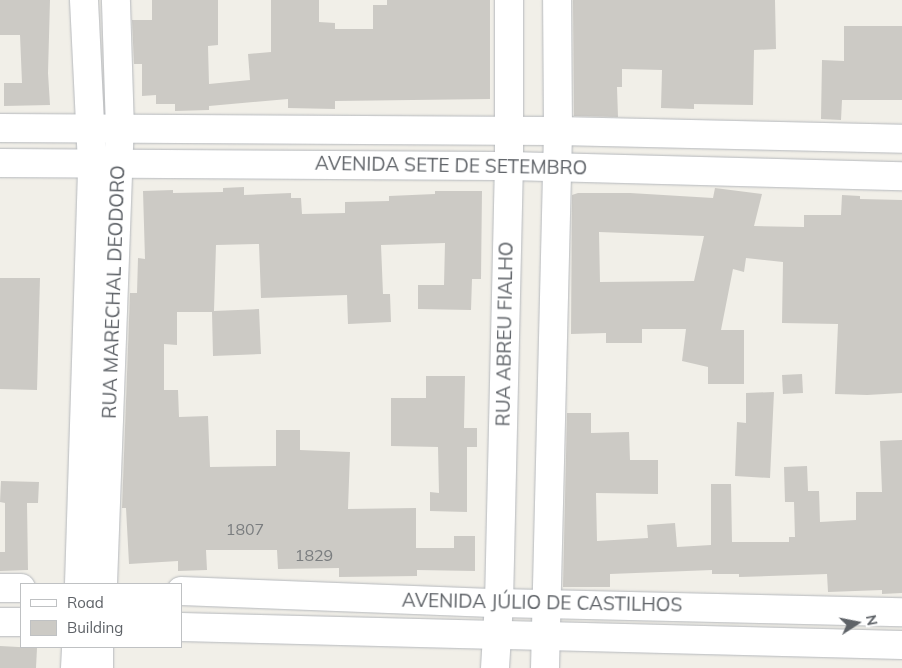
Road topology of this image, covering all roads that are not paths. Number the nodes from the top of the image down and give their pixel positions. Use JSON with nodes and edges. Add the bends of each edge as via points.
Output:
{"nodes":[{"id":1,"x":84,"y":0,"type":"edge"},
{"id":2,"x":116,"y":0,"type":"edge"},
{"id":3,"x":509,"y":0,"type":"edge"},
{"id":4,"x":557,"y":0,"type":"edge"},
{"id":5,"x":0,"y":128,"type":"edge"},
{"id":6,"x":90,"y":130,"type":"junction"},
{"id":7,"x":120,"y":130,"type":"junction"},
{"id":8,"x":221,"y":130,"type":"junction"},
{"id":9,"x":417,"y":131,"type":"junction"},
{"id":10,"x":509,"y":131,"type":"junction"},
{"id":11,"x":558,"y":131,"type":"junction"},
{"id":12,"x":664,"y":133,"type":"junction"},
{"id":13,"x":870,"y":138,"type":"junction"},
{"id":14,"x":902,"y":139,"type":"edge"},
{"id":15,"x":119,"y":162,"type":"junction"},
{"id":16,"x":0,"y":163,"type":"edge"},
{"id":17,"x":220,"y":163,"type":"junction"},
{"id":18,"x":92,"y":164,"type":"junction"},
{"id":19,"x":417,"y":165,"type":"junction"},
{"id":20,"x":508,"y":166,"type":"junction"},
{"id":21,"x":555,"y":167,"type":"junction"},
{"id":22,"x":662,"y":170,"type":"junction"},
{"id":23,"x":869,"y":175,"type":"junction"},
{"id":24,"x":902,"y":176,"type":"edge"},
{"id":25,"x":99,"y":363,"type":"junction"},
{"id":26,"x":95,"y":474,"type":"junction"},
{"id":27,"x":79,"y":583,"type":"edge"},
{"id":28,"x":103,"y":583,"type":"edge"},
{"id":29,"x":0,"y":588,"type":"edge"},
{"id":30,"x":20,"y":588,"type":"edge"},
{"id":31,"x":182,"y":591,"type":"edge"},
{"id":32,"x":290,"y":595,"type":"junction"},
{"id":33,"x":499,"y":603,"type":"junction"},
{"id":34,"x":546,"y":604,"type":"junction"},
{"id":35,"x":767,"y":608,"type":"junction"},
{"id":36,"x":902,"y":612,"type":"edge"},
{"id":37,"x":0,"y":622,"type":"edge"},
{"id":38,"x":20,"y":622,"type":"edge"},
{"id":39,"x":182,"y":627,"type":"edge"},
{"id":40,"x":289,"y":630,"type":"junction"},
{"id":41,"x":497,"y":636,"type":"junction"},
{"id":42,"x":545,"y":637,"type":"junction"},
{"id":43,"x":766,"y":643,"type":"junction"},
{"id":44,"x":902,"y":645,"type":"edge"},
{"id":45,"x":76,"y":648,"type":"edge"},
{"id":46,"x":99,"y":648,"type":"edge"},
{"id":47,"x":75,"y":668,"type":"edge"},
{"id":48,"x":99,"y":668,"type":"edge"},
{"id":49,"x":495,"y":668,"type":"edge"},
{"id":50,"x":545,"y":668,"type":"edge"}],
"edges":[{"from":1,"to":6,"type":"street","name":"RUA MARECHAL DEODORO"},
{"from":2,"to":7,"type":"street","name":"RUA MARECHAL DEODORO"},
{"from":3,"to":10,"type":"street","name":"RUA ABREU FIALHO"},
{"from":4,"to":11,"type":"street"},
{"from":5,"to":6,"type":"street","name":"AVENIDA SETE DE SETEMBRO"},
{"from":6,"to":7,"type":"street","name":"AVENIDA SETE DE SETEMBRO"},
{"from":6,"to":18,"type":"street","name":"RUA MARECHAL DEODORO"},
{"from":7,"to":8,"type":"street","name":"AVENIDA SETE DE SETEMBRO"},
{"from":7,"to":15,"type":"street","name":"RUA MARECHAL DEODORO"},
{"from":8,"to":9,"type":"street","name":"AVENIDA SETE DE SETEMBRO"},
{"from":8,"to":17,"type":"street"},
{"from":9,"to":10,"type":"street","name":"AVENIDA SETE DE SETEMBRO"},
{"from":9,"to":19,"type":"street"},
{"from":10,"to":11,"type":"street","name":"AVENIDA SETE DE SETEMBRO"},
{"from":10,"to":20,"type":"street","name":"RUA ABREU FIALHO"},
{"from":11,"to":12,"type":"street","name":"AVENIDA SETE DE SETEMBRO"},
{"from":11,"to":21,"type":"street"},
{"from":12,"to":13,"type":"street","name":"AVENIDA SETE DE SETEMBRO"},
{"from":12,"to":22,"type":"street"},
{"from":13,"to":14,"type":"street","name":"AVENIDA SETE DE SETEMBRO"},
{"from":13,"to":23,"type":"street"},
{"from":15,"to":17,"type":"street","name":"AVENIDA SETE DE SETEMBRO"},
{"from":15,"to":18,"type":"street","name":"AVENIDA SETE DE SETEMBRO"},
{"from":15,"to":25,"type":"street","name":"RUA MARECHAL DEODORO"},
{"from":16,"to":18,"type":"street","name":"AVENIDA SETE DE SETEMBRO"},
{"from":17,"to":19,"type":"street","name":"AVENIDA SETE DE SETEMBRO"},
{"from":18,"to":25,"type":"street","name":"RUA MARECHAL DEODORO"},
{"from":19,"to":20,"type":"street","name":"AVENIDA SETE DE SETEMBRO"},
{"from":20,"to":21,"type":"street","name":"AVENIDA SETE DE SETEMBRO"},
{"from":20,"to":33,"type":"street","name":"RUA ABREU FIALHO"},
{"from":21,"to":22,"type":"street","name":"AVENIDA SETE DE SETEMBRO"},
{"from":21,"to":34,"type":"street"},
{"from":22,"to":23,"type":"street","name":"AVENIDA SETE DE SETEMBRO"},
{"from":23,"to":24,"type":"street","name":"AVENIDA SETE DE SETEMBRO"},
{"from":25,"to":26,"type":"street","name":"RUA MARECHAL DEODORO"},
{"from":26,"to":27,"type":"street","name":"RUA MARECHAL DEODORO"},
{"from":26,"to":28,"type":"street","name":"RUA MARECHAL DEODORO"},
{"from":29,"to":30,"type":"street"},
{"from":31,"to":32,"type":"street","name":"AVENIDA JÚLIO DE CASTILHOS"},
{"from":32,"to":33,"type":"street","name":"AVENIDA JÚLIO DE CASTILHOS"},
{"from":32,"to":40,"type":"street"},
{"from":33,"to":34,"type":"street","name":"AVENIDA JÚLIO DE CASTILHOS"},
{"from":33,"to":41,"type":"street","name":"RUA ABREU FIALHO"},
{"from":34,"to":35,"type":"street","name":"AVENIDA JÚLIO DE CASTILHOS"},
{"from":34,"to":42,"type":"street"},
{"from":35,"to":36,"type":"street","name":"AVENIDA JÚLIO DE CASTILHOS"},
{"from":35,"to":43,"type":"street"},
{"from":37,"to":38,"type":"street"},
{"from":39,"to":40,"type":"street","name":"AVENIDA JÚLIO DE CASTILHOS"},
{"from":40,"to":41,"type":"street","name":"AVENIDA JÚLIO DE CASTILHOS"},
{"from":41,"to":42,"type":"street","name":"AVENIDA JÚLIO DE CASTILHOS"},
{"from":41,"to":49,"type":"street","name":"RUA ABREU FIALHO"},
{"from":42,"to":43,"type":"street","name":"AVENIDA JÚLIO DE CASTILHOS"},
{"from":42,"to":50,"type":"street"},
{"from":43,"to":44,"type":"street","name":"AVENIDA JÚLIO DE CASTILHOS"},
{"from":45,"to":47,"type":"street"},
{"from":46,"to":48,"type":"street"}]}
